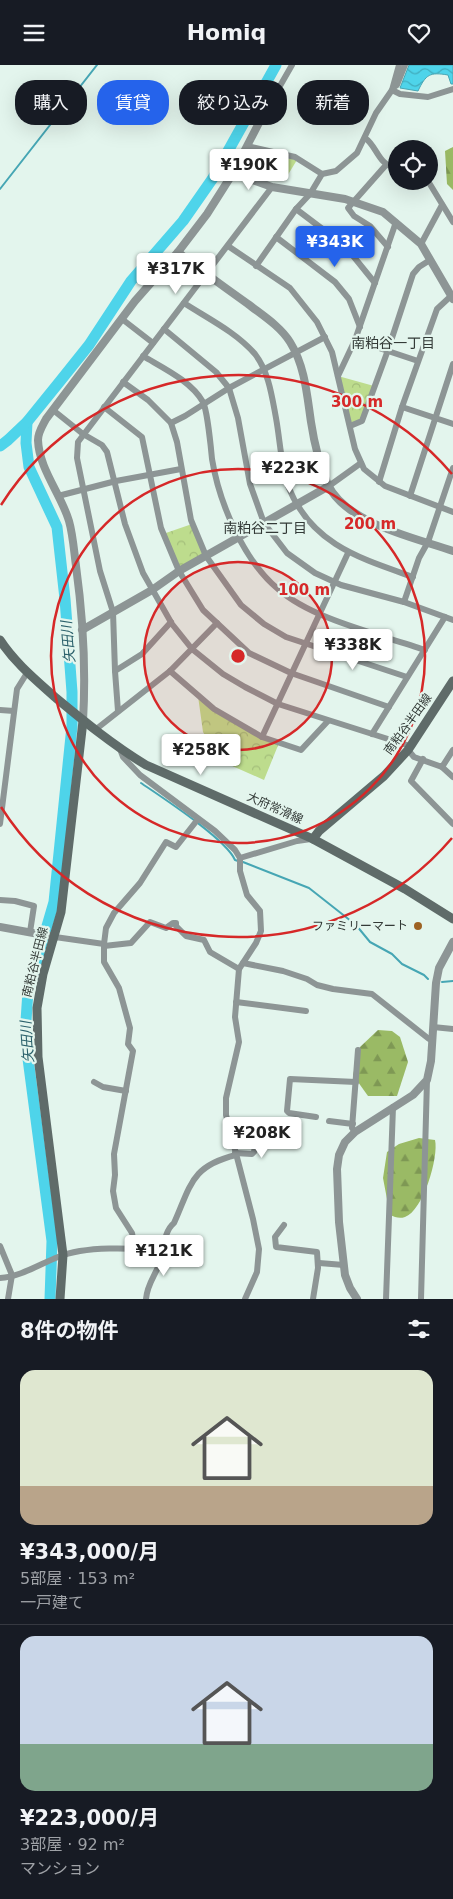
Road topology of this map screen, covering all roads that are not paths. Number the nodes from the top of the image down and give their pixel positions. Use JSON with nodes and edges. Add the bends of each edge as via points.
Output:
{"nodes":[{"id":1,"x":292,"y":65,"type":"edge"},
{"id":2,"x":399,"y":65,"type":"edge"},
{"id":3,"x":405,"y":65,"type":"edge"},
{"id":4,"x":283,"y":80,"type":"edge"},
{"id":5,"x":393,"y":89,"type":"junction"},
{"id":6,"x":453,"y":89,"type":"edge"},
{"id":7,"x":258,"y":125,"type":"edge"},
{"id":8,"x":365,"y":138,"type":"junction"},
{"id":9,"x":247,"y":147,"type":"junction"},
{"id":10,"x":386,"y":165,"type":"joint"},
{"id":11,"x":233,"y":173,"type":"junction"},
{"id":12,"x":322,"y":174,"type":"junction"},
{"id":13,"x":272,"y":187,"type":"junction"},
{"id":14,"x":433,"y":190,"type":"edge"},
{"id":15,"x":310,"y":194,"type":"junction"},
{"id":16,"x":352,"y":201,"type":"junction"},
{"id":17,"x":442,"y":205,"type":"junction"},
{"id":18,"x":296,"y":209,"type":"junction"},
{"id":19,"x":453,"y":222,"type":"edge"},
{"id":20,"x":396,"y":223,"type":"junction"},
{"id":21,"x":276,"y":237,"type":"junction"},
{"id":22,"x":421,"y":244,"type":"junction"},
{"id":23,"x":228,"y":246,"type":"junction"},
{"id":24,"x":388,"y":247,"type":"junction"},
{"id":25,"x":178,"y":252,"type":"junction"},
{"id":26,"x":430,"y":260,"type":"junction"},
{"id":27,"x":256,"y":266,"type":"junction"},
{"id":28,"x":206,"y":274,"type":"junction"},
{"id":29,"x":375,"y":283,"type":"junction"},
{"id":30,"x":452,"y":298,"type":"edge"},
{"id":31,"x":184,"y":303,"type":"junction"},
{"id":32,"x":122,"y":319,"type":"junction"},
{"id":33,"x":360,"y":327,"type":"junction"},
{"id":34,"x":164,"y":329,"type":"junction"},
{"id":35,"x":325,"y":337,"type":"junction"},
{"id":36,"x":355,"y":340,"type":"junction"},
{"id":37,"x":153,"y":343,"type":"junction"},
{"id":38,"x":388,"y":350,"type":"junction"},
{"id":39,"x":296,"y":353,"type":"junction"},
{"id":40,"x":143,"y":356,"type":"junction"},
{"id":41,"x":418,"y":361,"type":"junction"},
{"id":42,"x":453,"y":364,"type":"edge"},
{"id":43,"x":264,"y":370,"type":"junction"},
{"id":44,"x":338,"y":376,"type":"junction"},
{"id":45,"x":123,"y":382,"type":"junction"},
{"id":46,"x":229,"y":388,"type":"junction"},
{"id":47,"x":204,"y":405,"type":"junction"},
{"id":48,"x":104,"y":407,"type":"junction"},
{"id":49,"x":402,"y":407,"type":"junction"},
{"id":50,"x":53,"y":410,"type":"junction"},
{"id":51,"x":436,"y":418,"type":"junction"},
{"id":52,"x":171,"y":423,"type":"junction"},
{"id":53,"x":453,"y":424,"type":"edge"},
{"id":54,"x":350,"y":426,"type":"junction"},
{"id":55,"x":83,"y":434,"type":"junction"},
{"id":56,"x":361,"y":463,"type":"junction"},
{"id":57,"x":453,"y":467,"type":"edge"},
{"id":58,"x":181,"y":469,"type":"junction"},
{"id":59,"x":150,"y":475,"type":"junction"},
{"id":60,"x":452,"y":476,"type":"edge"},
{"id":61,"x":116,"y":481,"type":"junction"},
{"id":62,"x":379,"y":482,"type":"junction"},
{"id":63,"x":329,"y":486,"type":"junction"},
{"id":64,"x":84,"y":489,"type":"junction"},
{"id":65,"x":58,"y":496,"type":"junction"},
{"id":66,"x":410,"y":496,"type":"junction"},
{"id":67,"x":297,"y":503,"type":"junction"},
{"id":68,"x":440,"y":508,"type":"junction"},
{"id":69,"x":453,"y":512,"type":"edge"},
{"id":70,"x":264,"y":523,"type":"junction"},
{"id":71,"x":240,"y":537,"type":"junction"},
{"id":72,"x":428,"y":542,"type":"junction"},
{"id":73,"x":453,"y":551,"type":"edge"},
{"id":74,"x":348,"y":553,"type":"junction"},
{"id":75,"x":206,"y":556,"type":"junction"},
{"id":76,"x":179,"y":571,"type":"junction"},
{"id":77,"x":413,"y":577,"type":"junction"},
{"id":78,"x":334,"y":582,"type":"junction"},
{"id":79,"x":152,"y":590,"type":"junction"},
{"id":80,"x":404,"y":602,"type":"junction"},
{"id":81,"x":113,"y":612,"type":"junction"},
{"id":82,"x":319,"y":614,"type":"junction"},
{"id":83,"x":445,"y":617,"type":"junction"},
{"id":84,"x":453,"y":620,"type":"edge"},
{"id":85,"x":171,"y":622,"type":"junction"},
{"id":86,"x":217,"y":623,"type":"junction"},
{"id":87,"x":82,"y":630,"type":"junction"},
{"id":88,"x":0,"y":640,"type":"edge"},
{"id":89,"x":305,"y":643,"type":"junction"},
{"id":90,"x":192,"y":649,"type":"junction"},
{"id":91,"x":425,"y":650,"type":"junction"},
{"id":92,"x":115,"y":671,"type":"junction"},
{"id":93,"x":170,"y":671,"type":"junction"},
{"id":94,"x":27,"y":673,"type":"junction"},
{"id":95,"x":291,"y":673,"type":"junction"},
{"id":96,"x":407,"y":677,"type":"junction"},
{"id":97,"x":453,"y":681,"type":"edge"},
{"id":98,"x":278,"y":704,"type":"junction"},
{"id":99,"x":389,"y":707,"type":"junction"},
{"id":100,"x":0,"y":710,"type":"edge"},
{"id":101,"x":14,"y":711,"type":"junction"},
{"id":102,"x":118,"y":711,"type":"junction"},
{"id":103,"x":81,"y":720,"type":"junction"},
{"id":104,"x":328,"y":721,"type":"junction"},
{"id":105,"x":95,"y":730,"type":"junction"},
{"id":106,"x":372,"y":734,"type":"junction"},
{"id":107,"x":262,"y":737,"type":"junction"},
{"id":108,"x":409,"y":748,"type":"junction"},
{"id":109,"x":120,"y":749,"type":"junction"},
{"id":110,"x":453,"y":750,"type":"edge"},
{"id":111,"x":423,"y":759,"type":"junction"},
{"id":112,"x":146,"y":765,"type":"junction"},
{"id":113,"x":442,"y":767,"type":"junction"},
{"id":114,"x":140,"y":775,"type":"junction"},
{"id":115,"x":453,"y":777,"type":"edge"},
{"id":116,"x":198,"y":819,"type":"junction"},
{"id":117,"x":0,"y":824,"type":"edge"},
{"id":118,"x":453,"y":824,"type":"edge"},
{"id":119,"x":313,"y":839,"type":"junction"},
{"id":120,"x":240,"y":858,"type":"junction"},
{"id":121,"x":0,"y":900,"type":"edge"},
{"id":122,"x":453,"y":919,"type":"edge"},
{"id":123,"x":0,"y":927,"type":"edge"},
{"id":124,"x":34,"y":932,"type":"junction"},
{"id":125,"x":54,"y":936,"type":"junction"},
{"id":126,"x":453,"y":942,"type":"edge"},
{"id":127,"x":104,"y":945,"type":"junction"},
{"id":128,"x":241,"y":966,"type":"junction"},
{"id":129,"x":236,"y":1002,"type":"junction"},
{"id":130,"x":306,"y":1011,"type":"dead end"},
{"id":131,"x":433,"y":1027,"type":"junction"},
{"id":132,"x":453,"y":1029,"type":"edge"},
{"id":133,"x":429,"y":1039,"type":"dead end"},
{"id":134,"x":358,"y":1050,"type":"dead end"},
{"id":135,"x":427,"y":1080,"type":"junction"},
{"id":136,"x":94,"y":1082,"type":"dead end"},
{"id":137,"x":356,"y":1082,"type":"junction"},
{"id":138,"x":126,"y":1091,"type":"junction"},
{"id":139,"x":394,"y":1107,"type":"junction"},
{"id":140,"x":316,"y":1117,"type":"dead end"},
{"id":141,"x":329,"y":1121,"type":"dead end"},
{"id":142,"x":354,"y":1128,"type":"junction"},
{"id":143,"x":289,"y":1145,"type":"dead end"},
{"id":144,"x":236,"y":1154,"type":"junction"},
{"id":145,"x":284,"y":1225,"type":"dead end"},
{"id":146,"x":0,"y":1246,"type":"edge"},
{"id":147,"x":135,"y":1249,"type":"junction"},
{"id":148,"x":162,"y":1252,"type":"junction"},
{"id":149,"x":62,"y":1255,"type":"junction"},
{"id":150,"x":319,"y":1263,"type":"junction"},
{"id":151,"x":344,"y":1265,"type":"junction"},
{"id":152,"x":12,"y":1275,"type":"junction"},
{"id":153,"x":0,"y":1278,"type":"edge"},
{"id":154,"x":8,"y":1299,"type":"edge"},
{"id":155,"x":60,"y":1299,"type":"edge"},
{"id":156,"x":146,"y":1299,"type":"edge"},
{"id":157,"x":245,"y":1299,"type":"edge"},
{"id":158,"x":313,"y":1299,"type":"edge"},
{"id":159,"x":357,"y":1299,"type":"edge"},
{"id":160,"x":386,"y":1299,"type":"edge"},
{"id":161,"x":421,"y":1299,"type":"edge"}],
"edges":[{"from":1,"to":4,"type":"street"},
{"from":2,"to":5,"type":"street"},
{"from":3,"to":5,"type":"street"},
{"from":5,"to":6,"type":"street","via":[[400,94],[428,97]]},
{"from":5,"to":8,"type":"street","via":[[376,113]]},
{"from":7,"to":9,"type":"street"},
{"from":8,"to":10,"type":"street"},
{"from":8,"to":12,"type":"street","via":[[357,153],[345,164],[336,171]]},
{"from":9,"to":11,"type":"street"},
{"from":9,"to":12,"type":"street","via":[[295,157]]},
{"from":10,"to":16,"type":"street"},
{"from":11,"to":13,"type":"street"},
{"from":11,"to":25,"type":"street"},
{"from":12,"to":15,"type":"street"},
{"from":13,"to":15,"type":"street"},
{"from":13,"to":23,"type":"street"},
{"from":14,"to":17,"type":"street"},
{"from":15,"to":16,"type":"street"},
{"from":15,"to":18,"type":"street"},
{"from":16,"to":20,"type":"street","via":[[383,211]]},
{"from":16,"to":24,"type":"street","via":[[348,208],[354,216],[370,227]]},
{"from":17,"to":19,"type":"street"},
{"from":17,"to":22,"type":"street"},
{"from":18,"to":21,"type":"street"},
{"from":18,"to":29,"type":"street","via":[[344,247]]},
{"from":20,"to":22,"type":"street"},
{"from":20,"to":24,"type":"street"},
{"from":21,"to":27,"type":"street"},
{"from":21,"to":33,"type":"street","via":[[334,282],[349,299]]},
{"from":22,"to":26,"type":"street"},
{"from":23,"to":27,"type":"street"},
{"from":23,"to":28,"type":"street"},
{"from":24,"to":29,"type":"street"},
{"from":25,"to":28,"type":"street"},
{"from":25,"to":32,"type":"street"},
{"from":26,"to":30,"type":"street"},
{"from":26,"to":38,"type":"street","via":[[413,274]]},
{"from":27,"to":35,"type":"street","via":[[290,289]]},
{"from":28,"to":31,"type":"street"},
{"from":28,"to":39,"type":"street","via":[[270,321],[283,333]]},
{"from":29,"to":33,"type":"street"},
{"from":30,"to":41,"type":"street","via":[[437,309]]},
{"from":31,"to":34,"type":"street"},
{"from":31,"to":43,"type":"street","via":[[244,343]]},
{"from":32,"to":37,"type":"street"},
{"from":32,"to":50,"type":"street"},
{"from":33,"to":36,"type":"street"},
{"from":34,"to":37,"type":"street"},
{"from":34,"to":46,"type":"street","via":[[216,372]]},
{"from":35,"to":39,"type":"street"},
{"from":35,"to":44,"type":"street"},
{"from":36,"to":38,"type":"street"},
{"from":36,"to":44,"type":"street"},
{"from":37,"to":40,"type":"street"},
{"from":38,"to":41,"type":"street"},
{"from":38,"to":54,"type":"street","via":[[362,421]]},
{"from":39,"to":43,"type":"street"},
{"from":39,"to":63,"type":"street"},
{"from":40,"to":45,"type":"street"},
{"from":40,"to":47,"type":"street","via":[[189,387]]},
{"from":41,"to":49,"type":"street"},
{"from":42,"to":51,"type":"street"},
{"from":43,"to":46,"type":"street"},
{"from":43,"to":67,"type":"street","via":[[270,386],[288,485]]},
{"from":44,"to":54,"type":"street"},
{"from":45,"to":48,"type":"street"},
{"from":45,"to":52,"type":"street","via":[[148,400]]},
{"from":46,"to":47,"type":"street"},
{"from":46,"to":70,"type":"street","via":[[250,484]]},
{"from":47,"to":52,"type":"street"},
{"from":47,"to":71,"type":"street","via":[[221,494],[230,521]]},
{"from":48,"to":55,"type":"street"},
{"from":48,"to":59,"type":"street","via":[[142,437]]},
{"from":49,"to":51,"type":"street"},
{"from":49,"to":62,"type":"street"},
{"from":50,"to":55,"type":"street"},
{"from":50,"to":65,"type":"street","via":[[38,439]]},
{"from":51,"to":53,"type":"street"},
{"from":51,"to":66,"type":"street"},
{"from":52,"to":58,"type":"street"},
{"from":54,"to":56,"type":"street"},
{"from":55,"to":61,"type":"street","via":[[102,445],[107,452]]},
{"from":55,"to":64,"type":"street","via":[[77,448]]},
{"from":56,"to":62,"type":"street"},
{"from":56,"to":63,"type":"street"},
{"from":57,"to":60,"type":"street"},
{"from":58,"to":59,"type":"street"},
{"from":58,"to":75,"type":"street","via":[[191,520]]},
{"from":59,"to":61,"type":"street"},
{"from":59,"to":76,"type":"street","via":[[161,527]]},
{"from":60,"to":68,"type":"street"},
{"from":61,"to":64,"type":"street"},
{"from":61,"to":79,"type":"street","via":[[125,524]]},
{"from":62,"to":66,"type":"street"},
{"from":63,"to":67,"type":"street"},
{"from":63,"to":72,"type":"street","via":[[357,514],[383,528]]},
{"from":64,"to":65,"type":"street"},
{"from":64,"to":81,"type":"street","via":[[100,571]]},
{"from":65,"to":87,"type":"street","via":[[69,523]]},
{"from":66,"to":68,"type":"street"},
{"from":67,"to":70,"type":"street"},
{"from":67,"to":74,"type":"street","via":[[327,539]]},
{"from":68,"to":69,"type":"street"},
{"from":68,"to":72,"type":"street"},
{"from":70,"to":71,"type":"street"},
{"from":70,"to":78,"type":"street","via":[[296,560]]},
{"from":71,"to":75,"type":"street"},
{"from":71,"to":82,"type":"street","via":[[262,575],[297,603]]},
{"from":72,"to":73,"type":"street"},
{"from":72,"to":77,"type":"street"},
{"from":74,"to":77,"type":"street"},
{"from":74,"to":78,"type":"street"},
{"from":75,"to":76,"type":"street"},
{"from":75,"to":89,"type":"street","via":[[244,608],[271,629]]},
{"from":76,"to":79,"type":"street"},
{"from":76,"to":86,"type":"street","via":[[203,610]]},
{"from":77,"to":80,"type":"street"},
{"from":78,"to":80,"type":"street"},
{"from":78,"to":82,"type":"street"},
{"from":79,"to":81,"type":"street"},
{"from":79,"to":85,"type":"street"},
{"from":80,"to":83,"type":"street"},
{"from":81,"to":87,"type":"street"},
{"from":81,"to":92,"type":"street"},
{"from":82,"to":89,"type":"street"},
{"from":82,"to":91,"type":"street"},
{"from":83,"to":84,"type":"street"},
{"from":83,"to":91,"type":"street"},
{"from":85,"to":90,"type":"street"},
{"from":85,"to":92,"type":"street","via":[[142,654]]},
{"from":86,"to":90,"type":"street"},
{"from":86,"to":95,"type":"street","via":[[249,653]]},
{"from":87,"to":103,"type":"street","via":[[84,679]]},
{"from":88,"to":94,"type":"main road","name":"大府常滑線"},
{"from":89,"to":95,"type":"street"},
{"from":89,"to":96,"type":"street"},
{"from":90,"to":93,"type":"street"},
{"from":90,"to":98,"type":"street","via":[[223,674]]},
{"from":91,"to":96,"type":"street"},
{"from":92,"to":102,"type":"street"},
{"from":93,"to":102,"type":"street"},
{"from":93,"to":107,"type":"street","via":[[214,709]]},
{"from":94,"to":101,"type":"street","via":[[17,689]]},
{"from":94,"to":103,"type":"main road","name":"大府常滑線"},
{"from":95,"to":98,"type":"street"},
{"from":95,"to":99,"type":"street"},
{"from":96,"to":99,"type":"street"},
{"from":97,"to":108,"type":"main road","name":"南粕谷半田線"},
{"from":98,"to":104,"type":"street"},
{"from":98,"to":107,"type":"street"},
{"from":99,"to":106,"type":"street"},
{"from":100,"to":101,"type":"street"},
{"from":101,"to":117,"type":"street"},
{"from":102,"to":105,"type":"street"},
{"from":103,"to":105,"type":"main road","name":"大府常滑線"},
{"from":103,"to":125,"type":"main road","name":"南粕谷半田線","via":[[64,892]]},
{"from":104,"to":106,"type":"street"},
{"from":104,"to":107,"type":"street","via":[[301,750]]},
{"from":105,"to":109,"type":"main road","name":"大府常滑線"},
{"from":106,"to":108,"type":"street"},
{"from":108,"to":111,"type":"street","via":[[414,757]]},
{"from":108,"to":119,"type":"main road","name":"南粕谷半田線","via":[[384,776]]},
{"from":109,"to":112,"type":"main road","name":"大府常滑線"},
{"from":109,"to":114,"type":"street"},
{"from":110,"to":113,"type":"street"},
{"from":111,"to":113,"type":"street"},
{"from":111,"to":118,"type":"street","via":[[411,781]]},
{"from":112,"to":114,"type":"street"},
{"from":112,"to":119,"type":"main road","name":"大府常滑線"},
{"from":113,"to":115,"type":"street"},
{"from":114,"to":116,"type":"street"},
{"from":116,"to":120,"type":"street","via":[[228,843]]},
{"from":116,"to":127,"type":"street","via":[[176,847],[166,842],[140,883],[114,913],[106,928]]},
{"from":119,"to":120,"type":"street"},
{"from":119,"to":122,"type":"main road","name":"大府常滑線"},
{"from":120,"to":128,"type":"street","via":[[246,895],[260,911],[261,918],[256,943]]},
{"from":121,"to":124,"type":"street","via":[[34,906]]},
{"from":123,"to":124,"type":"street"},
{"from":124,"to":125,"type":"street"},
{"from":125,"to":127,"type":"street"},
{"from":125,"to":149,"type":"main road","name":"南粕谷半田線","via":[[37,1008],[37,1034]]},
{"from":126,"to":131,"type":"street","via":[[439,968]]},
{"from":127,"to":128,"type":"street","via":[[131,943],[150,922],[166,928],[176,923],[186,936],[204,940],[210,952]]},
{"from":127,"to":138,"type":"street","via":[[104,962],[119,988],[130,1028],[128,1044],[132,1051]]},
{"from":128,"to":129,"type":"street"},
{"from":128,"to":133,"type":"street","via":[[283,971],[317,985],[372,994]]},
{"from":129,"to":130,"type":"street"},
{"from":129,"to":144,"type":"street","via":[[239,1042],[226,1098],[226,1115]]},
{"from":131,"to":132,"type":"street"},
{"from":131,"to":135,"type":"street","via":[[432,1061]]},
{"from":134,"to":137,"type":"street"},
{"from":135,"to":139,"type":"street","via":[[413,1095]]},
{"from":135,"to":161,"type":"street"},
{"from":136,"to":138,"type":"street"},
{"from":137,"to":140,"type":"street","via":[[290,1079],[288,1113]]},
{"from":137,"to":142,"type":"street"},
{"from":138,"to":147,"type":"street","via":[[114,1153],[113,1191],[116,1208],[132,1233]]},
{"from":139,"to":142,"type":"street"},
{"from":139,"to":160,"type":"street"},
{"from":141,"to":142,"type":"street"},
{"from":142,"to":151,"type":"street","via":[[339,1155],[337,1169]]},
{"from":143,"to":144,"type":"street","via":[[255,1146],[252,1154]]},
{"from":144,"to":148,"type":"street","via":[[210,1163],[195,1177],[167,1233]]},
{"from":144,"to":157,"type":"street","via":[[259,1249],[257,1272]]},
{"from":145,"to":150,"type":"street","via":[[274,1237],[276,1247],[318,1251]]},
{"from":146,"to":152,"type":"street"},
{"from":147,"to":148,"type":"street"},
{"from":147,"to":149,"type":"street","via":[[99,1249]]},
{"from":148,"to":156,"type":"street","via":[[160,1264],[149,1282]]},
{"from":149,"to":152,"type":"street"},
{"from":149,"to":155,"type":"main road","name":"南粕谷半田線"},
{"from":150,"to":151,"type":"street"},
{"from":150,"to":158,"type":"street"},
{"from":151,"to":159,"type":"street","via":[[345,1275]]},
{"from":152,"to":153,"type":"street"},
{"from":152,"to":154,"type":"street"}]}
